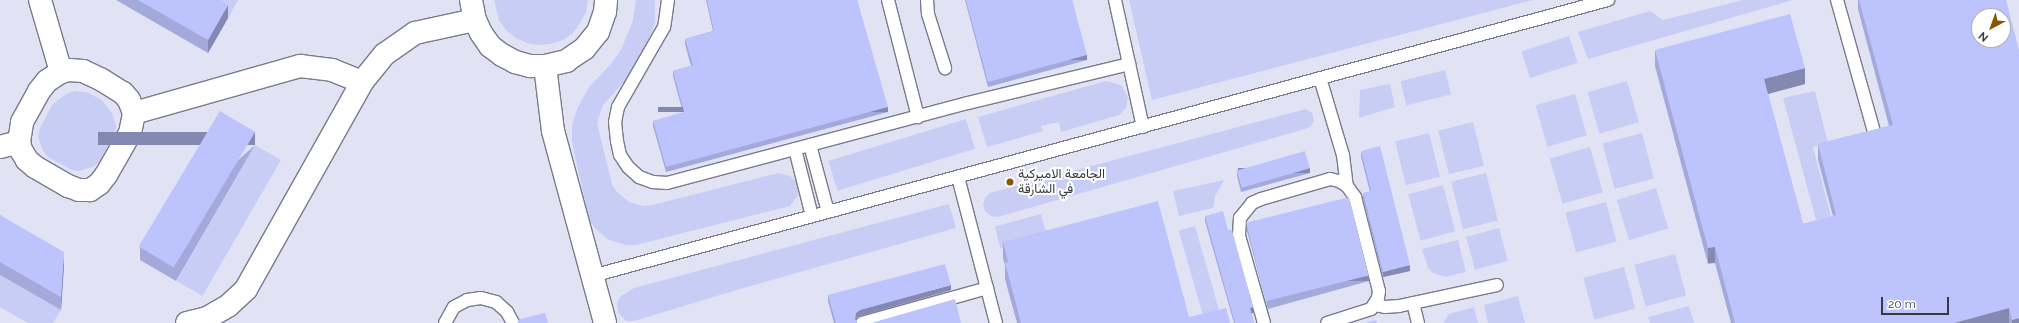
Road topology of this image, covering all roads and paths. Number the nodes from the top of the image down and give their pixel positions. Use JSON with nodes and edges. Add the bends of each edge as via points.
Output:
{"nodes":[{"id":1,"x":40,"y":0,"type":"edge"},
{"id":2,"x":606,"y":0,"type":"edge"},
{"id":3,"x":668,"y":0,"type":"edge"},
{"id":4,"x":888,"y":0,"type":"edge"},
{"id":5,"x":927,"y":0,"type":"edge"},
{"id":6,"x":1115,"y":0,"type":"edge"},
{"id":7,"x":1608,"y":0,"type":"edge"},
{"id":8,"x":1837,"y":0,"type":"edge"},
{"id":9,"x":473,"y":10,"type":"edge"},
{"id":10,"x":1129,"y":64,"type":"junction"},
{"id":11,"x":545,"y":66,"type":"junction"},
{"id":12,"x":945,"y":68,"type":"dead end"},
{"id":13,"x":61,"y":72,"type":"junction"},
{"id":14,"x":1320,"y":78,"type":"junction"},
{"id":15,"x":362,"y":82,"type":"junction"},
{"id":16,"x":134,"y":113,"type":"junction"},
{"id":17,"x":918,"y":117,"type":"junction"},
{"id":18,"x":1143,"y":127,"type":"junction"},
{"id":19,"x":1875,"y":135,"type":"edge"},
{"id":20,"x":10,"y":144,"type":"edge"},
{"id":21,"x":810,"y":145,"type":"junction"},
{"id":22,"x":795,"y":149,"type":"junction"},
{"id":23,"x":958,"y":176,"type":"junction"},
{"id":24,"x":1347,"y":186,"type":"junction"},
{"id":25,"x":828,"y":212,"type":"junction"},
{"id":26,"x":812,"y":216,"type":"junction"},
{"id":27,"x":592,"y":276,"type":"junction"},
{"id":28,"x":1497,"y":284,"type":"dead end"},
{"id":29,"x":987,"y":288,"type":"junction"},
{"id":30,"x":1413,"y":303,"type":"junction"},
{"id":31,"x":1375,"y":304,"type":"junction"},
{"id":32,"x":187,"y":323,"type":"edge"},
{"id":33,"x":445,"y":323,"type":"edge"},
{"id":34,"x":513,"y":323,"type":"edge"},
{"id":35,"x":605,"y":323,"type":"edge"},
{"id":36,"x":862,"y":323,"type":"edge"},
{"id":37,"x":996,"y":323,"type":"edge"},
{"id":38,"x":1264,"y":323,"type":"edge"},
{"id":39,"x":1328,"y":323,"type":"edge"},
{"id":40,"x":1418,"y":323,"type":"edge"}],
"edges":[{"from":1,"to":13,"type":"street"},
{"from":2,"to":11,"type":"street","via":[[598,32],[584,49],[566,60]]},
{"from":3,"to":22,"type":"lane","via":[[667,16],[660,37],[618,107],[615,122],[617,141],[620,155],[628,167],[639,177],[653,182],[667,182]]},
{"from":4,"to":17,"type":"lane"},
{"from":5,"to":12,"type":"lane","via":[[928,14]]},
{"from":6,"to":10,"type":"lane"},
{"from":7,"to":14,"type":"lane"},
{"from":8,"to":19,"type":"lane"},
{"from":9,"to":11,"type":"street","via":[[486,40],[502,55],[530,66]]},
{"from":9,"to":15,"type":"street","via":[[415,33],[385,54]]},
{"from":10,"to":17,"type":"lane"},
{"from":10,"to":18,"type":"lane"},
{"from":11,"to":27,"type":"street","via":[[553,131]]},
{"from":13,"to":16,"type":"street","via":[[83,71],[102,80],[123,93]]},
{"from":13,"to":20,"type":"street","via":[[47,81],[39,91]]},
{"from":14,"to":18,"type":"lane"},
{"from":14,"to":24,"type":"lane","via":[[1343,155]]},
{"from":15,"to":16,"type":"street","via":[[332,70],[300,66]]},
{"from":15,"to":32,"type":"street","via":[[246,289],[228,306],[207,318]]},
{"from":16,"to":20,"type":"street","via":[[130,133],[99,184],[90,190],[68,186],[35,167],[21,150]]},
{"from":17,"to":21,"type":"lane"},
{"from":18,"to":23,"type":"lane"},
{"from":21,"to":22,"type":"lane"},
{"from":21,"to":25,"type":"lane"},
{"from":22,"to":26,"type":"lane"},
{"from":23,"to":25,"type":"lane"},
{"from":23,"to":29,"type":"lane"},
{"from":24,"to":31,"type":"lane","via":[[1355,197],[1379,284]]},
{"from":24,"to":38,"type":"lane","via":[[1339,181],[1322,181],[1261,199],[1252,203],[1240,218],[1239,236]]},
{"from":25,"to":26,"type":"lane"},
{"from":26,"to":27,"type":"lane"},
{"from":27,"to":35,"type":"street"},
{"from":28,"to":30,"type":"lane"},
{"from":29,"to":36,"type":"lane"},
{"from":29,"to":37,"type":"lane"},
{"from":30,"to":31,"type":"lane","via":[[1385,307]]},
{"from":30,"to":40,"type":"lane"},
{"from":31,"to":39,"type":"lane","via":[[1365,312]]},
{"from":33,"to":34,"type":"lane","via":[[454,307],[467,300],[481,298],[496,302],[507,312]]}]}
